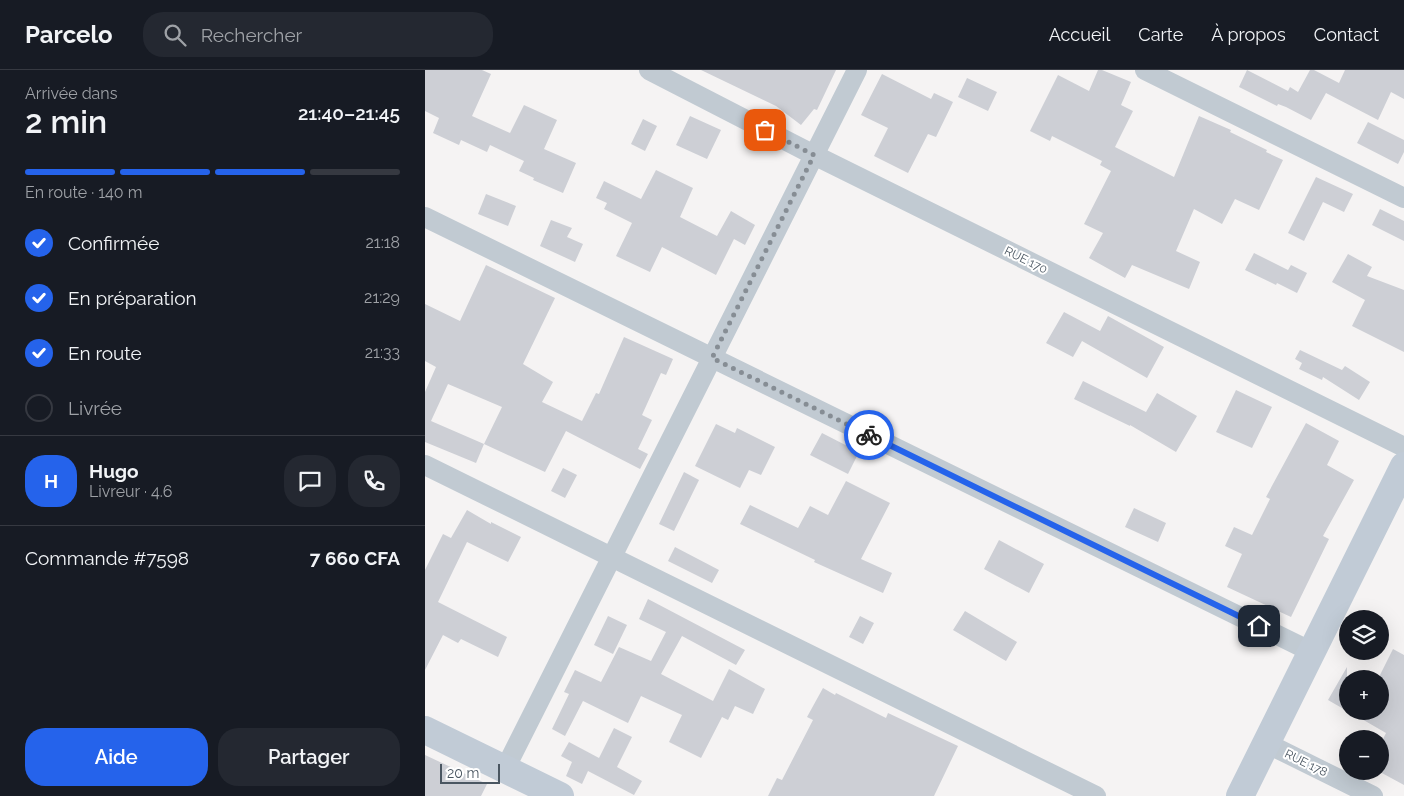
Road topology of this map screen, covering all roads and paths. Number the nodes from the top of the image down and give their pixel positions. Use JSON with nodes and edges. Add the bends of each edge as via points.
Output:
{"nodes":[{"id":1,"x":649,"y":70,"type":"edge"},
{"id":2,"x":857,"y":70,"type":"edge"},
{"id":3,"x":1145,"y":70,"type":"edge"},
{"id":4,"x":814,"y":155,"type":"junction"},
{"id":5,"x":1404,"y":198,"type":"edge"},
{"id":6,"x":425,"y":216,"type":"edge"},
{"id":7,"x":712,"y":358,"type":"junction"},
{"id":8,"x":1404,"y":447,"type":"edge"},
{"id":9,"x":425,"y":465,"type":"edge"},
{"id":10,"x":1404,"y":466,"type":"edge"},
{"id":11,"x":612,"y":557,"type":"junction"},
{"id":12,"x":1311,"y":652,"type":"junction"},
{"id":13,"x":425,"y":730,"type":"edge"},
{"id":14,"x":1266,"y":743,"type":"junction"},
{"id":15,"x":505,"y":769,"type":"junction"},
{"id":16,"x":560,"y":796,"type":"edge"},
{"id":17,"x":1096,"y":796,"type":"edge"},
{"id":18,"x":1240,"y":796,"type":"edge"},
{"id":19,"x":1373,"y":796,"type":"edge"}],
"edges":[{"from":1,"to":4,"type":"street","name":"RUE 170"},
{"from":2,"to":4,"type":"street"},
{"from":3,"to":5,"type":"street"},
{"from":4,"to":7,"type":"street"},
{"from":4,"to":8,"type":"street","name":"RUE 170"},
{"from":6,"to":7,"type":"street"},
{"from":7,"to":11,"type":"street"},
{"from":7,"to":12,"type":"street"},
{"from":9,"to":11,"type":"street"},
{"from":10,"to":12,"type":"street"},
{"from":11,"to":15,"type":"street"},
{"from":11,"to":17,"type":"street"},
{"from":12,"to":14,"type":"street"},
{"from":13,"to":15,"type":"street"},
{"from":14,"to":18,"type":"street"},
{"from":14,"to":19,"type":"street","name":"RUE 178"},
{"from":15,"to":16,"type":"street"}]}
